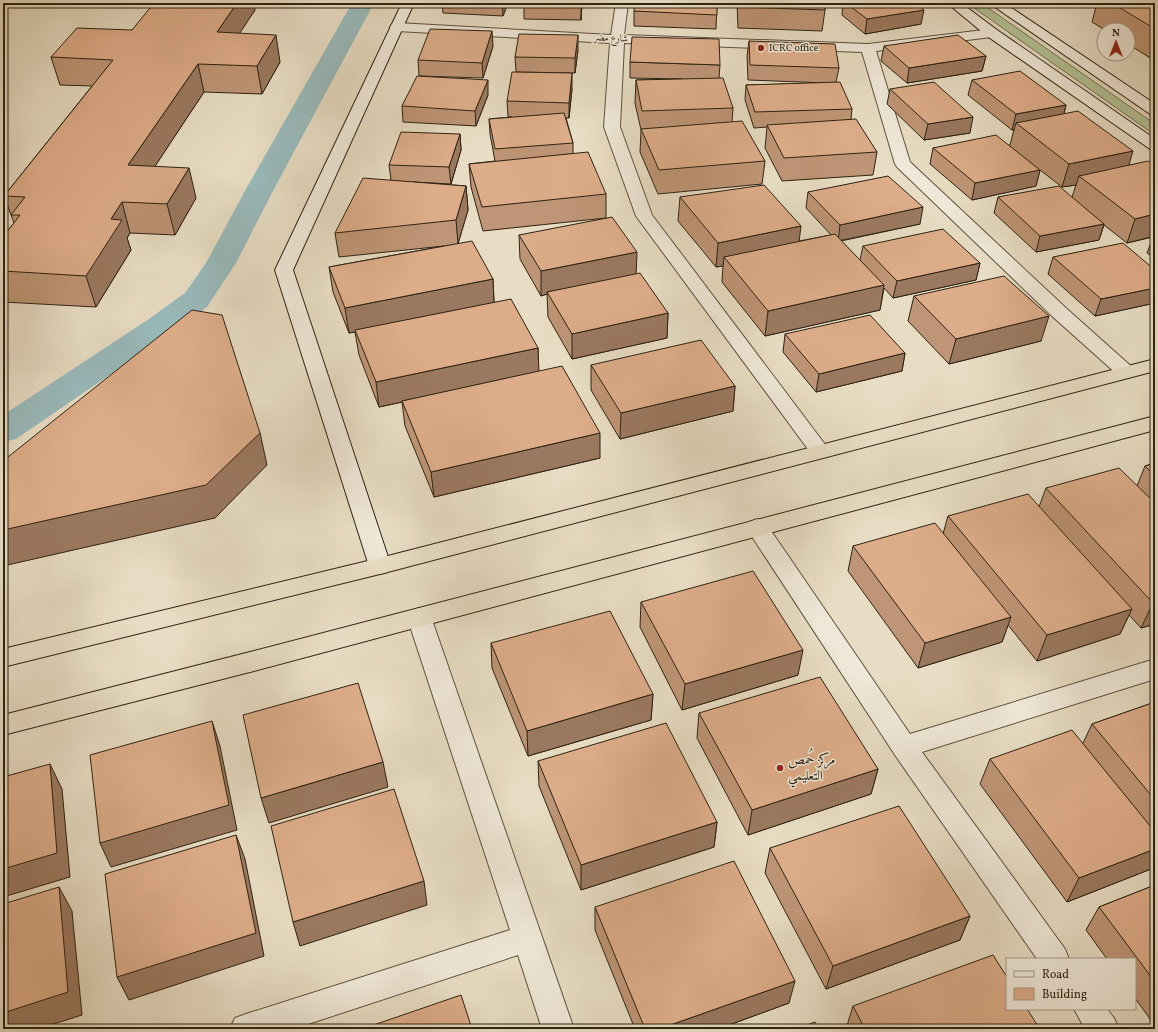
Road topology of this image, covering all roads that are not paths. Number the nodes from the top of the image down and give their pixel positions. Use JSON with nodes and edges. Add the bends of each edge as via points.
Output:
{"nodes":[{"id":1,"x":408,"y":3,"type":"edge"},
{"id":2,"x":622,"y":3,"type":"edge"},
{"id":3,"x":953,"y":3,"type":"edge"},
{"id":4,"x":995,"y":3,"type":"edge"},
{"id":5,"x":397,"y":28,"type":"junction"},
{"id":6,"x":992,"y":33,"type":"junction"},
{"id":7,"x":617,"y":39,"type":"junction"},
{"id":8,"x":868,"y":48,"type":"junction"},
{"id":9,"x":1155,"y":112,"type":"edge"},
{"id":10,"x":1155,"y":146,"type":"edge"},
{"id":11,"x":1155,"y":365,"type":"edge"},
{"id":12,"x":1126,"y":372,"type":"junction"},
{"id":13,"x":1155,"y":423,"type":"edge"},
{"id":14,"x":820,"y":450,"type":"junction"},
{"id":15,"x":757,"y":527,"type":"junction"},
{"id":16,"x":380,"y":566,"type":"junction"},
{"id":17,"x":419,"y":617,"type":"junction"},
{"id":18,"x":3,"y":658,"type":"edge"},
{"id":19,"x":1155,"y":669,"type":"edge"},
{"id":20,"x":3,"y":725,"type":"edge"},
{"id":21,"x":904,"y":748,"type":"junction"},
{"id":22,"x":528,"y":938,"type":"junction"},
{"id":23,"x":1053,"y":958,"type":"edge"},
{"id":24,"x":1090,"y":1010,"type":"edge"},
{"id":25,"x":246,"y":1029,"type":"edge"},
{"id":26,"x":558,"y":1029,"type":"edge"},
{"id":27,"x":1103,"y":1029,"type":"edge"}],
"edges":[{"from":1,"to":5,"type":"street"},
{"from":2,"to":7,"type":"street"},
{"from":3,"to":6,"type":"street"},
{"from":4,"to":9,"type":"street"},
{"from":5,"to":7,"type":"street","name":"شارع مضر"},
{"from":5,"to":16,"type":"street","via":[[284,270]]},
{"from":6,"to":8,"type":"street","name":"شارع مضر"},
{"from":6,"to":10,"type":"street"},
{"from":7,"to":8,"type":"street","name":"شارع مضر"},
{"from":7,"to":14,"type":"street","via":[[612,127],[644,216]]},
{"from":8,"to":12,"type":"street","via":[[903,164]]},
{"from":11,"to":12,"type":"highway"},
{"from":12,"to":14,"type":"highway"},
{"from":13,"to":15,"type":"highway"},
{"from":14,"to":16,"type":"highway"},
{"from":15,"to":17,"type":"highway"},
{"from":15,"to":21,"type":"street"},
{"from":16,"to":18,"type":"highway"},
{"from":17,"to":20,"type":"highway"},
{"from":17,"to":22,"type":"street"},
{"from":19,"to":21,"type":"street"},
{"from":21,"to":23,"type":"street"},
{"from":22,"to":25,"type":"street"},
{"from":22,"to":26,"type":"street"},
{"from":24,"to":27,"type":"street"}]}
